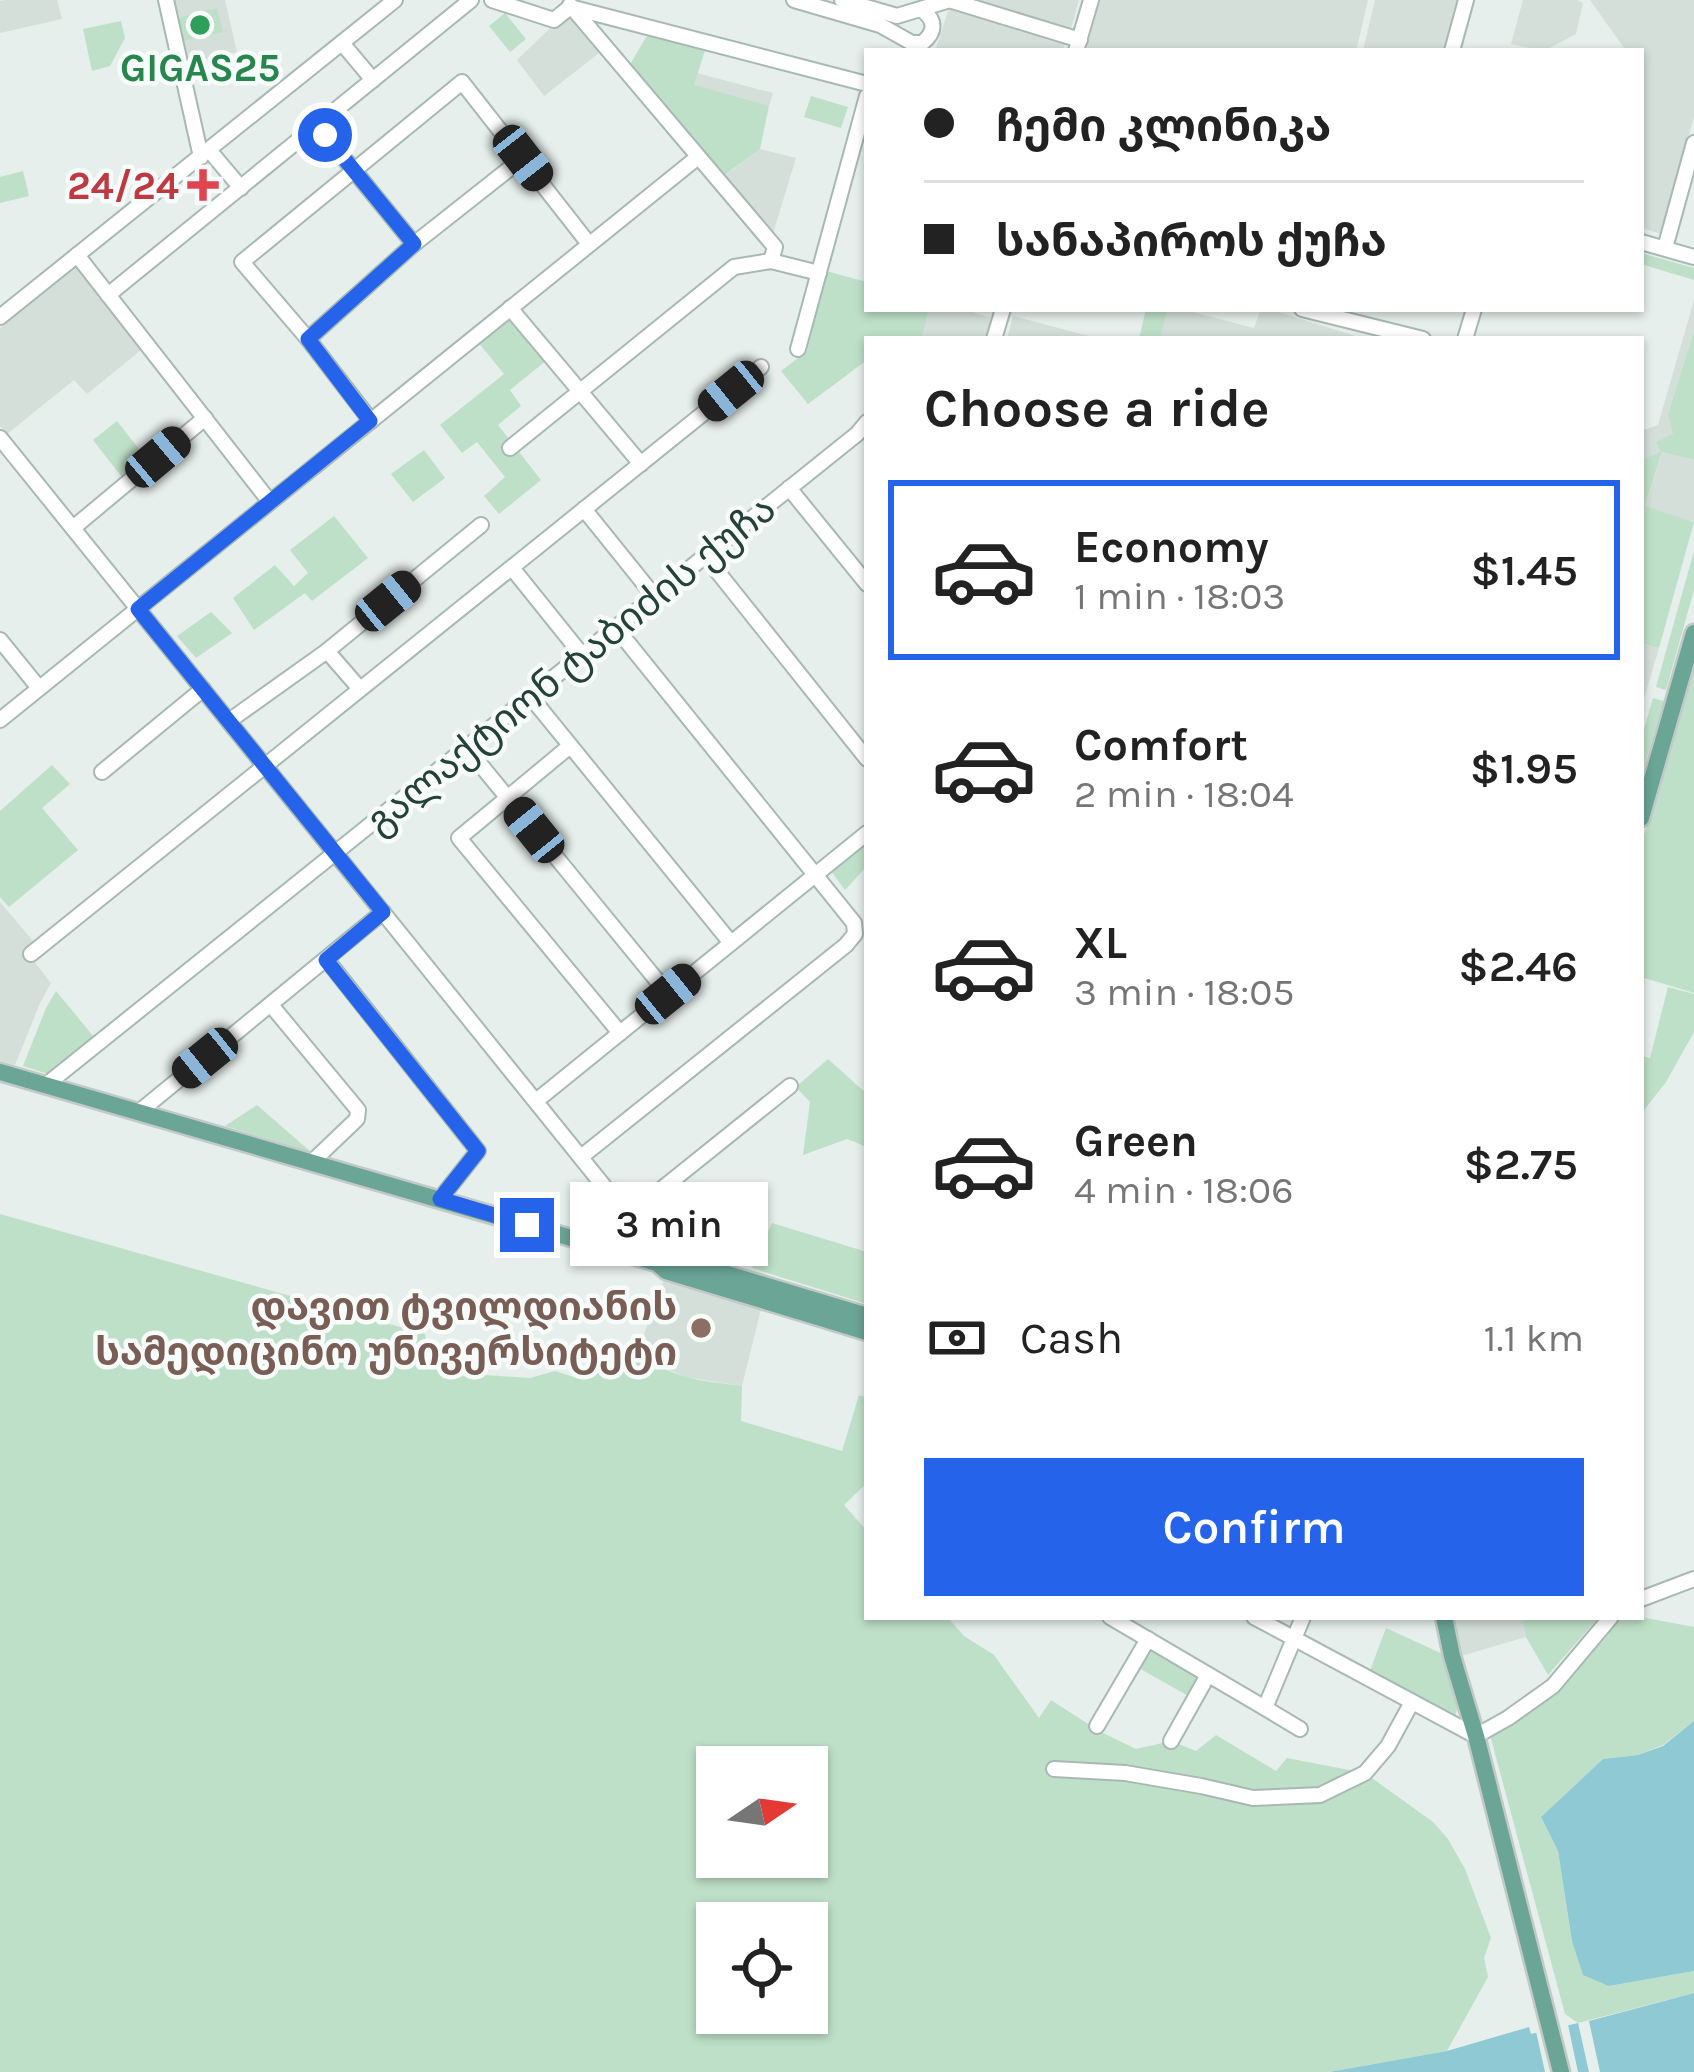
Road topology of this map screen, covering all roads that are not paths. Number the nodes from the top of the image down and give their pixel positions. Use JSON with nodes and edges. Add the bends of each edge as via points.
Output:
{"nodes":[{"id":1,"x":166,"y":0,"type":"edge"},
{"id":2,"x":395,"y":0,"type":"edge"},
{"id":3,"x":471,"y":0,"type":"edge"},
{"id":4,"x":492,"y":0,"type":"edge"},
{"id":5,"x":794,"y":0,"type":"edge"},
{"id":6,"x":842,"y":0,"type":"edge"},
{"id":7,"x":949,"y":0,"type":"edge"},
{"id":8,"x":1091,"y":0,"type":"edge"},
{"id":9,"x":1466,"y":0,"type":"edge"},
{"id":10,"x":571,"y":3,"type":"edge"},
{"id":11,"x":919,"y":7,"type":"edge"},
{"id":12,"x":342,"y":43,"type":"junction"},
{"id":13,"x":915,"y":45,"type":"edge"},
{"id":14,"x":1078,"y":46,"type":"edge"},
{"id":15,"x":1453,"y":48,"type":"edge"},
{"id":16,"x":373,"y":80,"type":"junction"},
{"id":17,"x":864,"y":83,"type":"edge"},
{"id":18,"x":864,"y":107,"type":"edge"},
{"id":19,"x":325,"y":135,"type":"dead end"},
{"id":20,"x":1694,"y":143,"type":"edge"},
{"id":21,"x":205,"y":153,"type":"junction"},
{"id":22,"x":698,"y":157,"type":"junction"},
{"id":23,"x":523,"y":158,"type":"junction"},
{"id":24,"x":353,"y":169,"type":"junction"},
{"id":25,"x":241,"y":188,"type":"junction"},
{"id":26,"x":1644,"y":243,"type":"edge"},
{"id":27,"x":414,"y":244,"type":"junction"},
{"id":28,"x":589,"y":244,"type":"junction"},
{"id":29,"x":1665,"y":248,"type":"junction"},
{"id":30,"x":77,"y":255,"type":"junction"},
{"id":31,"x":1694,"y":257,"type":"edge"},
{"id":32,"x":771,"y":261,"type":"junction"},
{"id":33,"x":819,"y":273,"type":"junction"},
{"id":34,"x":108,"y":295,"type":"junction"},
{"id":35,"x":510,"y":308,"type":"junction"},
{"id":36,"x":1313,"y":312,"type":"edge"},
{"id":37,"x":0,"y":317,"type":"edge"},
{"id":38,"x":1398,"y":336,"type":"edge"},
{"id":39,"x":308,"y":339,"type":"junction"},
{"id":40,"x":798,"y":349,"type":"dead end"},
{"id":41,"x":761,"y":367,"type":"dead end"},
{"id":42,"x":580,"y":391,"type":"junction"},
{"id":43,"x":205,"y":418,"type":"junction"},
{"id":44,"x":370,"y":421,"type":"junction"},
{"id":45,"x":864,"y":433,"type":"edge"},
{"id":46,"x":0,"y":438,"type":"edge"},
{"id":47,"x":510,"y":448,"type":"dead end"},
{"id":48,"x":641,"y":464,"type":"junction"},
{"id":49,"x":789,"y":488,"type":"junction"},
{"id":50,"x":270,"y":502,"type":"junction"},
{"id":51,"x":584,"y":509,"type":"junction"},
{"id":52,"x":481,"y":525,"type":"dead end"},
{"id":53,"x":73,"y":527,"type":"junction"},
{"id":54,"x":705,"y":556,"type":"junction"},
{"id":55,"x":512,"y":568,"type":"junction"},
{"id":56,"x":864,"y":580,"type":"edge"},
{"id":57,"x":655,"y":596,"type":"junction"},
{"id":58,"x":138,"y":609,"type":"junction"},
{"id":59,"x":616,"y":628,"type":"junction"},
{"id":60,"x":1694,"y":633,"type":"edge"},
{"id":61,"x":0,"y":640,"type":"edge"},
{"id":62,"x":327,"y":651,"type":"junction"},
{"id":63,"x":582,"y":655,"type":"junction"},
{"id":64,"x":39,"y":688,"type":"junction"},
{"id":65,"x":203,"y":689,"type":"junction"},
{"id":66,"x":360,"y":689,"type":"junction"},
{"id":67,"x":530,"y":696,"type":"junction"},
{"id":68,"x":0,"y":720,"type":"edge"},
{"id":69,"x":229,"y":721,"type":"junction"},
{"id":70,"x":570,"y":746,"type":"junction"},
{"id":71,"x":466,"y":747,"type":"junction"},
{"id":72,"x":864,"y":755,"type":"edge"},
{"id":73,"x":265,"y":766,"type":"junction"},
{"id":74,"x":102,"y":772,"type":"dead end"},
{"id":75,"x":508,"y":797,"type":"junction"},
{"id":76,"x":1644,"y":808,"type":"edge"},
{"id":77,"x":864,"y":835,"type":"edge"},
{"id":78,"x":335,"y":853,"type":"junction"},
{"id":79,"x":816,"y":874,"type":"junction"},
{"id":80,"x":383,"y":912,"type":"junction"},
{"id":81,"x":731,"y":943,"type":"junction"},
{"id":82,"x":31,"y":954,"type":"dead end"},
{"id":83,"x":326,"y":960,"type":"junction"},
{"id":84,"x":668,"y":994,"type":"junction"},
{"id":85,"x":271,"y":1005,"type":"junction"},
{"id":86,"x":620,"y":1033,"type":"junction"},
{"id":87,"x":0,"y":1072,"type":"edge"},
{"id":88,"x":46,"y":1085,"type":"junction"},
{"id":89,"x":790,"y":1086,"type":"dead end"},
{"id":90,"x":536,"y":1101,"type":"junction"},
{"id":91,"x":140,"y":1112,"type":"junction"},
{"id":92,"x":581,"y":1157,"type":"junction"},
{"id":93,"x":312,"y":1162,"type":"junction"},
{"id":94,"x":440,"y":1199,"type":"junction"},
{"id":95,"x":628,"y":1216,"type":"junction"},
{"id":96,"x":657,"y":1263,"type":"junction"},
{"id":97,"x":864,"y":1315,"type":"edge"},
{"id":98,"x":864,"y":1331,"type":"edge"},
{"id":99,"x":1694,"y":1579,"type":"edge"},
{"id":100,"x":1644,"y":1598,"type":"edge"},
{"id":101,"x":1115,"y":1620,"type":"edge"},
{"id":102,"x":1259,"y":1620,"type":"edge"},
{"id":103,"x":1302,"y":1620,"type":"edge"},
{"id":104,"x":1445,"y":1620,"type":"edge"},
{"id":105,"x":1608,"y":1620,"type":"edge"},
{"id":106,"x":1148,"y":1639,"type":"junction"},
{"id":107,"x":1294,"y":1639,"type":"junction"},
{"id":108,"x":1208,"y":1675,"type":"junction"},
{"id":109,"x":1412,"y":1702,"type":"junction"},
{"id":110,"x":1264,"y":1708,"type":"junction"},
{"id":111,"x":1097,"y":1726,"type":"dead end"},
{"id":112,"x":1300,"y":1730,"type":"dead end"},
{"id":113,"x":1476,"y":1736,"type":"junction"},
{"id":114,"x":1171,"y":1741,"type":"dead end"},
{"id":115,"x":1054,"y":1769,"type":"dead end"},
{"id":116,"x":1561,"y":2072,"type":"edge"}],
"edges":[{"from":1,"to":21,"type":"street"},
{"from":2,"to":12,"type":"street"},
{"from":3,"to":16,"type":"street"},
{"from":4,"to":10,"type":"street","via":[[554,20]]},
{"from":5,"to":13,"type":"street","via":[[880,25]]},
{"from":6,"to":11,"type":"street","via":[[897,16]]},
{"from":7,"to":11,"type":"street"},
{"from":7,"to":14,"type":"street"},
{"from":8,"to":14,"type":"street"},
{"from":9,"to":15,"type":"street"},
{"from":10,"to":17,"type":"street"},
{"from":10,"to":22,"type":"street"},
{"from":11,"to":13,"type":"street","via":[[900,27]]},
{"from":11,"to":13,"type":"street","via":[[934,26]]},
{"from":12,"to":16,"type":"street"},
{"from":12,"to":21,"type":"street"},
{"from":16,"to":25,"type":"street"},
{"from":18,"to":33,"type":"street"},
{"from":19,"to":24,"type":"street"},
{"from":20,"to":29,"type":"street"},
{"from":21,"to":25,"type":"street"},
{"from":21,"to":30,"type":"street"},
{"from":22,"to":28,"type":"street"},
{"from":22,"to":32,"type":"street","via":[[776,247]]},
{"from":23,"to":24,"type":"street","via":[[462,82]]},
{"from":23,"to":27,"type":"street"},
{"from":23,"to":28,"type":"street"},
{"from":24,"to":27,"type":"street"},
{"from":24,"to":39,"type":"street","via":[[242,262]]},
{"from":25,"to":34,"type":"street"},
{"from":26,"to":29,"type":"street"},
{"from":27,"to":39,"type":"street"},
{"from":28,"to":35,"type":"street"},
{"from":29,"to":31,"type":"street"},
{"from":30,"to":34,"type":"street"},
{"from":30,"to":37,"type":"street"},
{"from":32,"to":33,"type":"street"},
{"from":32,"to":42,"type":"street","via":[[734,267]]},
{"from":33,"to":40,"type":"street"},
{"from":34,"to":43,"type":"street"},
{"from":35,"to":42,"type":"street"},
{"from":35,"to":44,"type":"street"},
{"from":36,"to":38,"type":"street"},
{"from":39,"to":44,"type":"street"},
{"from":41,"to":48,"type":"street"},
{"from":42,"to":47,"type":"street"},
{"from":42,"to":48,"type":"street"},
{"from":43,"to":50,"type":"street"},
{"from":43,"to":53,"type":"street"},
{"from":44,"to":50,"type":"street"},
{"from":45,"to":49,"type":"street","name":"გალაქტიონ ტაბიძის ქუჩა"},
{"from":46,"to":53,"type":"street"},
{"from":48,"to":51,"type":"street"},
{"from":49,"to":54,"type":"street","name":"გალაქტიონ ტაბიძის ქუჩა"},
{"from":49,"to":56,"type":"street"},
{"from":50,"to":58,"type":"street"},
{"from":51,"to":55,"type":"street"},
{"from":51,"to":57,"type":"street"},
{"from":52,"to":62,"type":"street"},
{"from":53,"to":58,"type":"street"},
{"from":54,"to":57,"type":"street","name":"გალაქტიონ ტაბიძის ქუჩა"},
{"from":54,"to":72,"type":"street"},
{"from":55,"to":63,"type":"street"},
{"from":55,"to":66,"type":"street"},
{"from":57,"to":59,"type":"street","name":"გალაქტიონ ტაბიძის ქუჩა"},
{"from":58,"to":64,"type":"street"},
{"from":58,"to":65,"type":"street"},
{"from":59,"to":63,"type":"street","name":"გალაქტიონ ტაბიძის ქუჩა"},
{"from":59,"to":79,"type":"street"},
{"from":60,"to":76,"type":"main road"},
{"from":61,"to":64,"type":"street"},
{"from":62,"to":66,"type":"street"},
{"from":62,"to":69,"type":"street"},
{"from":63,"to":67,"type":"street","name":"გალაქტიონ ტაბიძის ქუჩა"},
{"from":64,"to":68,"type":"street"},
{"from":65,"to":69,"type":"street"},
{"from":65,"to":74,"type":"street"},
{"from":66,"to":73,"type":"street"},
{"from":67,"to":70,"type":"street"},
{"from":67,"to":71,"type":"street","name":"გალაქტიონ ტაბიძის ქუჩა"},
{"from":69,"to":73,"type":"street"},
{"from":70,"to":75,"type":"street"},
{"from":70,"to":81,"type":"street"},
{"from":71,"to":75,"type":"street"},
{"from":71,"to":78,"type":"street","name":"გალაქტიონ ტაბიძის ქუჩა"},
{"from":73,"to":78,"type":"street"},
{"from":73,"to":82,"type":"street"},
{"from":75,"to":84,"type":"street"},
{"from":75,"to":86,"type":"street","via":[[459,838]]},
{"from":77,"to":79,"type":"street"},
{"from":78,"to":80,"type":"street"},
{"from":78,"to":88,"type":"street","name":"გალაქტიონ ტაბიძის ქუჩა"},
{"from":79,"to":81,"type":"street"},
{"from":79,"to":92,"type":"street","via":[[854,922],[846,945]]},
{"from":80,"to":83,"type":"street"},
{"from":80,"to":90,"type":"street"},
{"from":81,"to":84,"type":"street"},
{"from":83,"to":85,"type":"street"},
{"from":83,"to":94,"type":"street","via":[[478,1151]]},
{"from":84,"to":86,"type":"street"},
{"from":85,"to":91,"type":"street"},
{"from":85,"to":93,"type":"street","via":[[358,1110]]},
{"from":86,"to":90,"type":"street"},
{"from":87,"to":88,"type":"main road"},
{"from":88,"to":91,"type":"main road"},
{"from":89,"to":95,"type":"street"},
{"from":90,"to":92,"type":"street"},
{"from":91,"to":93,"type":"main road"},
{"from":92,"to":95,"type":"street"},
{"from":93,"to":94,"type":"main road"},
{"from":94,"to":96,"type":"main road"},
{"from":95,"to":96,"type":"street"},
{"from":96,"to":97,"type":"main road","via":[[674,1258]]},
{"from":96,"to":98,"type":"main road"},
{"from":99,"to":100,"type":"street"},
{"from":101,"to":106,"type":"street"},
{"from":102,"to":107,"type":"street"},
{"from":103,"to":107,"type":"street"},
{"from":104,"to":113,"type":"main road"},
{"from":105,"to":113,"type":"street","via":[[1552,1686]]},
{"from":106,"to":108,"type":"street"},
{"from":106,"to":111,"type":"street"},
{"from":107,"to":109,"type":"street"},
{"from":107,"to":110,"type":"street"},
{"from":108,"to":110,"type":"street"},
{"from":108,"to":114,"type":"street"},
{"from":109,"to":113,"type":"street"},
{"from":109,"to":115,"type":"street","via":[[1365,1773],[1320,1795],[1253,1798],[1125,1773]]},
{"from":110,"to":112,"type":"street"},
{"from":113,"to":116,"type":"main road"}]}
